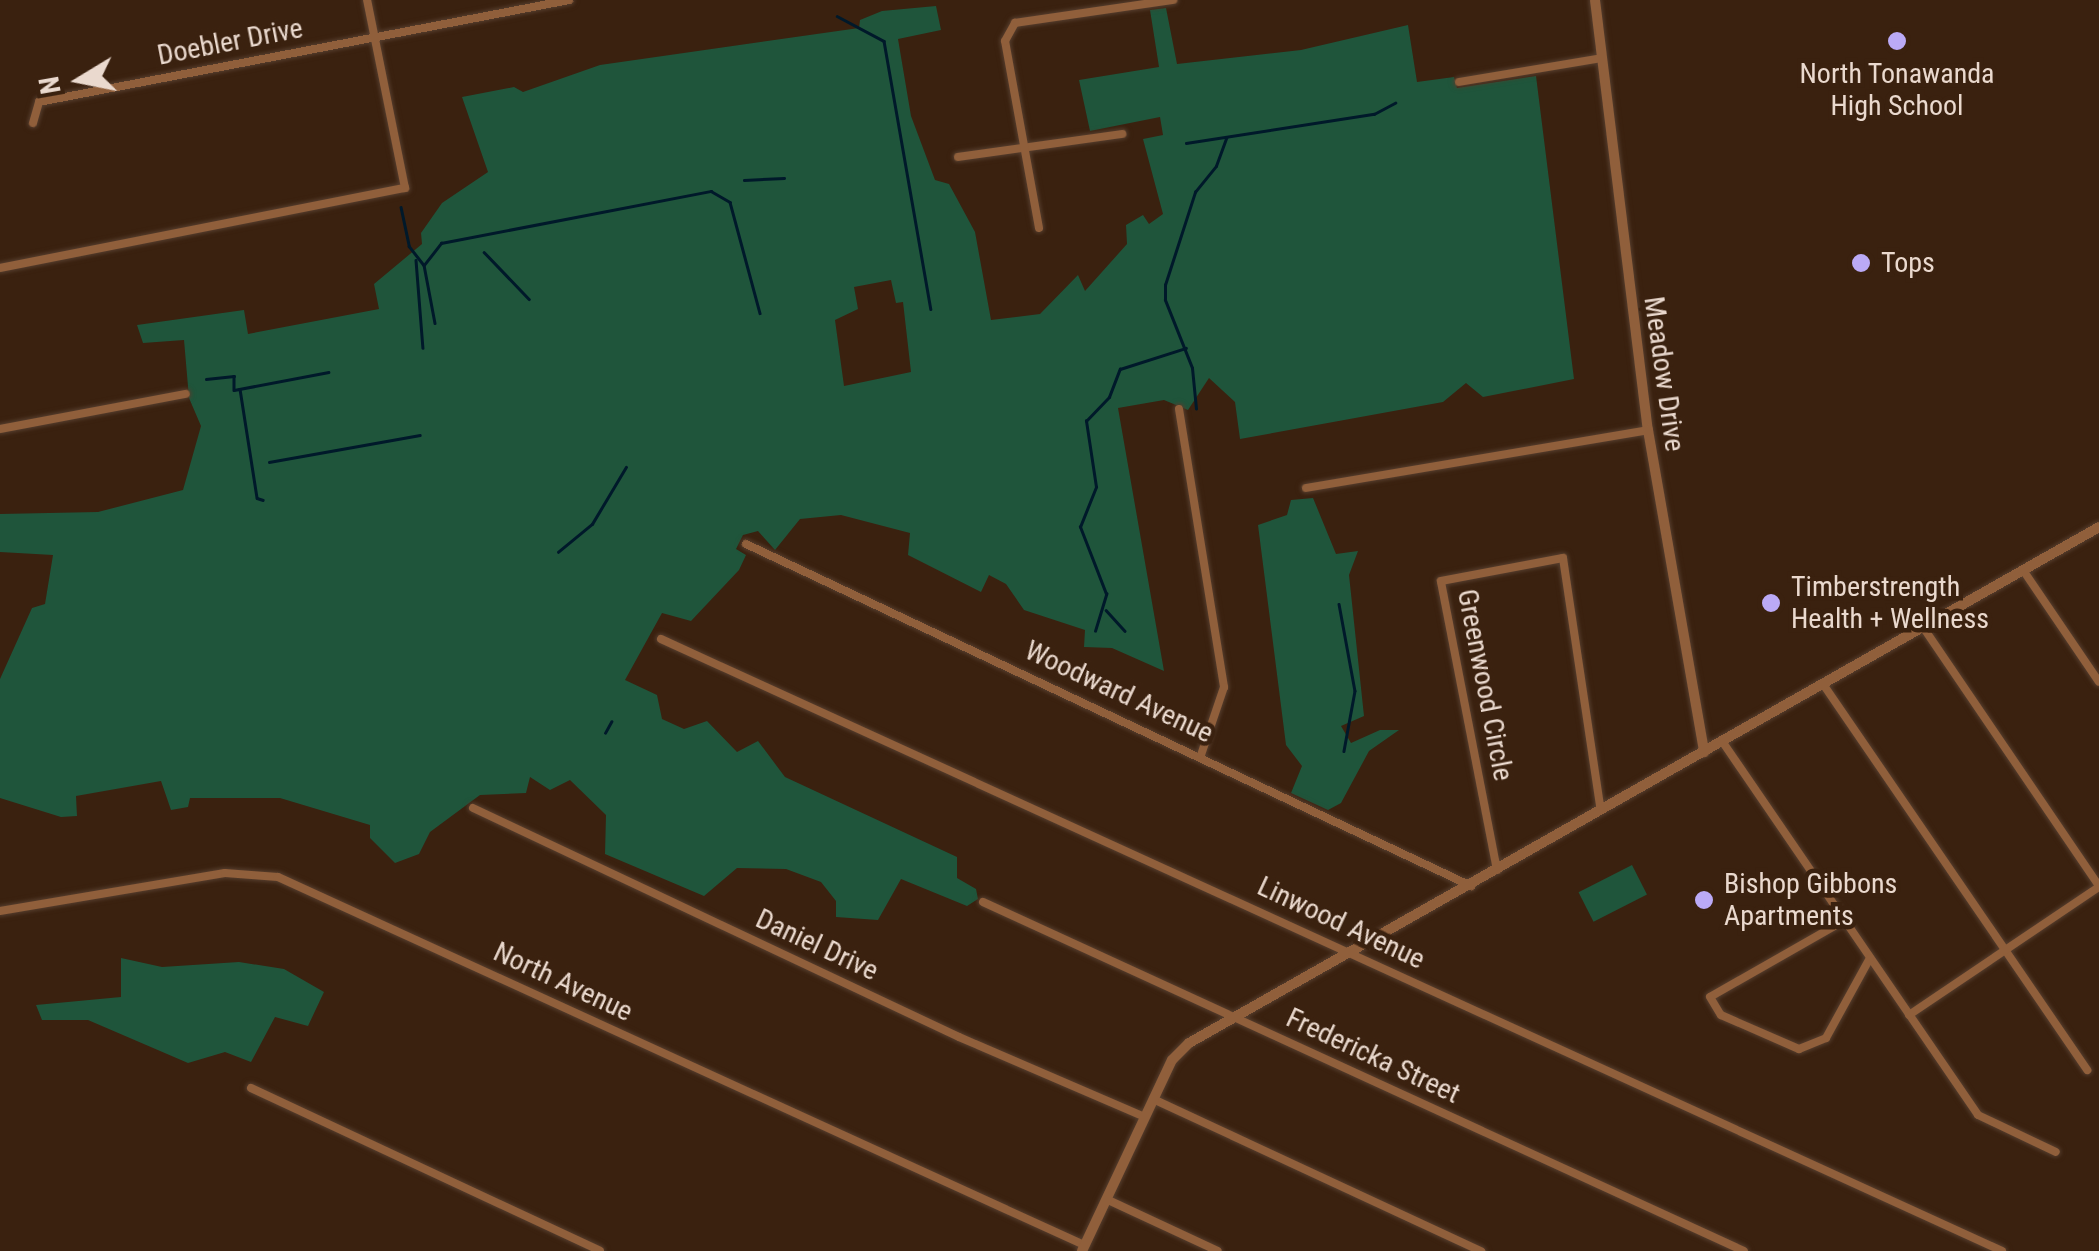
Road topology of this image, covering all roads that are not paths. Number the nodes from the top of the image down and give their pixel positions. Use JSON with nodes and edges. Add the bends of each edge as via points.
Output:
{"nodes":[{"id":1,"x":367,"y":0,"type":"edge"},
{"id":2,"x":569,"y":0,"type":"edge"},
{"id":3,"x":1172,"y":0,"type":"edge"},
{"id":4,"x":1594,"y":0,"type":"edge"},
{"id":5,"x":374,"y":36,"type":"junction"},
{"id":6,"x":1602,"y":58,"type":"junction"},
{"id":7,"x":1459,"y":82,"type":"dead end"},
{"id":8,"x":34,"y":123,"type":"dead end"},
{"id":9,"x":1122,"y":134,"type":"dead end"},
{"id":10,"x":1024,"y":147,"type":"junction"},
{"id":11,"x":958,"y":157,"type":"dead end"},
{"id":12,"x":1039,"y":228,"type":"dead end"},
{"id":13,"x":0,"y":268,"type":"edge"},
{"id":14,"x":186,"y":394,"type":"dead end"},
{"id":15,"x":1179,"y":408,"type":"dead end"},
{"id":16,"x":0,"y":429,"type":"edge"},
{"id":17,"x":1648,"y":430,"type":"junction"},
{"id":18,"x":1306,"y":488,"type":"dead end"},
{"id":19,"x":2099,"y":527,"type":"edge"},
{"id":20,"x":746,"y":544,"type":"dead end"},
{"id":21,"x":2023,"y":570,"type":"junction"},
{"id":22,"x":1923,"y":628,"type":"junction"},
{"id":23,"x":661,"y":639,"type":"dead end"},
{"id":24,"x":2099,"y":682,"type":"edge"},
{"id":25,"x":1822,"y":684,"type":"junction"},
{"id":26,"x":1722,"y":741,"type":"junction"},
{"id":27,"x":1704,"y":752,"type":"junction"},
{"id":28,"x":1201,"y":755,"type":"junction"},
{"id":29,"x":1600,"y":806,"type":"junction"},
{"id":30,"x":473,"y":808,"type":"dead end"},
{"id":31,"x":1497,"y":870,"type":"junction"},
{"id":32,"x":1470,"y":886,"type":"junction"},
{"id":33,"x":2099,"y":886,"type":"edge"},
{"id":34,"x":983,"y":902,"type":"dead end"},
{"id":35,"x":0,"y":911,"type":"edge"},
{"id":36,"x":1845,"y":920,"type":"junction"},
{"id":37,"x":2006,"y":949,"type":"junction"},
{"id":38,"x":1352,"y":952,"type":"junction"},
{"id":39,"x":1870,"y":958,"type":"junction"},
{"id":40,"x":1909,"y":1014,"type":"junction"},
{"id":41,"x":1238,"y":1018,"type":"junction"},
{"id":42,"x":2088,"y":1070,"type":"dead end"},
{"id":43,"x":251,"y":1088,"type":"dead end"},
{"id":44,"x":1153,"y":1099,"type":"junction"},
{"id":45,"x":1145,"y":1117,"type":"junction"},
{"id":46,"x":2056,"y":1152,"type":"dead end"},
{"id":47,"x":1106,"y":1199,"type":"junction"},
{"id":48,"x":1083,"y":1248,"type":"edge"},
{"id":49,"x":600,"y":1251,"type":"edge"},
{"id":50,"x":1218,"y":1251,"type":"edge"},
{"id":51,"x":1481,"y":1251,"type":"edge"},
{"id":52,"x":1744,"y":1251,"type":"edge"},
{"id":53,"x":2002,"y":1251,"type":"edge"}],
"edges":[{"from":1,"to":5,"type":"street"},
{"from":2,"to":5,"type":"street","name":"Doebler Drive"},
{"from":3,"to":10,"type":"street","via":[[1015,23],[1005,40]]},
{"from":4,"to":6,"type":"street","name":"Meadow Drive"},
{"from":5,"to":8,"type":"street","name":"Doebler Drive","via":[[39,102]]},
{"from":5,"to":13,"type":"street","via":[[405,188]]},
{"from":6,"to":7,"type":"street"},
{"from":6,"to":17,"type":"street","name":"Meadow Drive"},
{"from":9,"to":10,"type":"street"},
{"from":10,"to":11,"type":"street"},
{"from":10,"to":12,"type":"street"},
{"from":14,"to":16,"type":"street"},
{"from":15,"to":28,"type":"street","via":[[1224,686]]},
{"from":17,"to":18,"type":"street"},
{"from":17,"to":27,"type":"street","name":"Meadow Drive"},
{"from":19,"to":21,"type":"street"},
{"from":20,"to":28,"type":"street","name":"Woodward Avenue"},
{"from":21,"to":22,"type":"street"},
{"from":21,"to":24,"type":"street"},
{"from":22,"to":25,"type":"street"},
{"from":22,"to":33,"type":"street"},
{"from":23,"to":38,"type":"street","name":"Linwood Avenue"},
{"from":25,"to":26,"type":"street"},
{"from":25,"to":37,"type":"street"},
{"from":26,"to":27,"type":"street"},
{"from":26,"to":36,"type":"street"},
{"from":27,"to":29,"type":"street"},
{"from":28,"to":32,"type":"street","name":"Woodward Avenue"},
{"from":29,"to":31,"type":"street"},
{"from":29,"to":31,"type":"street","name":"Greenwood Circle","via":[[1563,558],[1441,580]]},
{"from":30,"to":45,"type":"street","name":"Daniel Drive","via":[[959,1037]]},
{"from":31,"to":32,"type":"street"},
{"from":32,"to":38,"type":"street"},
{"from":33,"to":37,"type":"street"},
{"from":34,"to":41,"type":"street","name":"Fredericka Street"},
{"from":35,"to":48,"type":"street","name":"North Avenue","via":[[225,873],[278,877]]},
{"from":36,"to":39,"type":"street"},
{"from":36,"to":39,"type":"street","via":[[1710,997],[1721,1015],[1799,1049],[1826,1038]]},
{"from":37,"to":40,"type":"street"},
{"from":37,"to":42,"type":"street"},
{"from":38,"to":41,"type":"street"},
{"from":38,"to":53,"type":"street","name":"Linwood Avenue"},
{"from":39,"to":40,"type":"street"},
{"from":40,"to":46,"type":"street","via":[[1978,1115]]},
{"from":41,"to":44,"type":"street","via":[[1188,1043]]},
{"from":41,"to":52,"type":"street","name":"Fredericka Street"},
{"from":43,"to":49,"type":"street"},
{"from":44,"to":45,"type":"street"},
{"from":44,"to":51,"type":"street"},
{"from":45,"to":47,"type":"street"},
{"from":47,"to":48,"type":"street"},
{"from":47,"to":50,"type":"street"}]}
